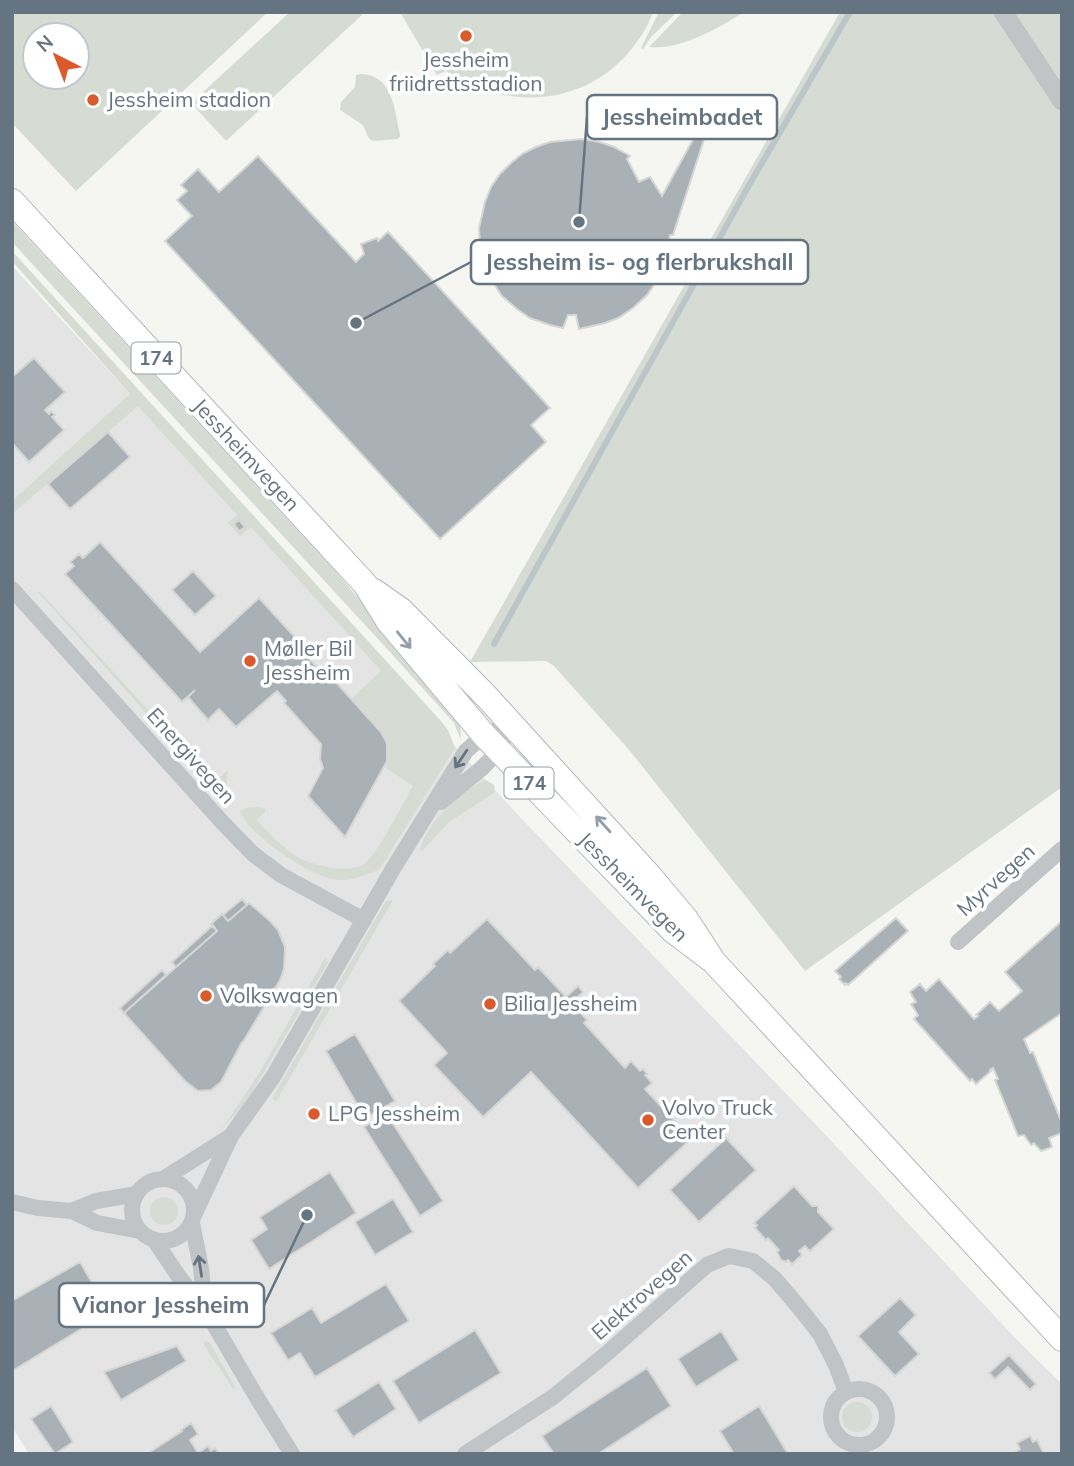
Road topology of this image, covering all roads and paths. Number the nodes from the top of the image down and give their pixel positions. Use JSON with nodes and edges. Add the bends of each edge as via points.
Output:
{"nodes":[{"id":1,"x":1003,"y":12,"type":"edge"},
{"id":2,"x":1062,"y":101,"type":"edge"},
{"id":3,"x":12,"y":201,"type":"edge"},
{"id":4,"x":365,"y":584,"type":"junction"},
{"id":5,"x":12,"y":589,"type":"edge"},
{"id":6,"x":511,"y":723,"type":"junction"},
{"id":7,"x":492,"y":743,"type":"junction"},
{"id":8,"x":428,"y":812,"type":"junction"},
{"id":9,"x":1062,"y":849,"type":"edge"},
{"id":10,"x":363,"y":920,"type":"junction"},
{"id":11,"x":958,"y":942,"type":"dead end"},
{"id":12,"x":714,"y":962,"type":"junction"},
{"id":13,"x":232,"y":1136,"type":"junction"},
{"id":14,"x":163,"y":1179,"type":"junction"},
{"id":15,"x":136,"y":1194,"type":"junction"},
{"id":16,"x":12,"y":1202,"type":"edge"},
{"id":17,"x":72,"y":1211,"type":"junction"},
{"id":18,"x":193,"y":1219,"type":"junction"},
{"id":19,"x":140,"y":1231,"type":"junction"},
{"id":20,"x":155,"y":1241,"type":"junction"},
{"id":21,"x":205,"y":1309,"type":"junction"},
{"id":22,"x":1062,"y":1339,"type":"edge"},
{"id":23,"x":846,"y":1392,"type":"dead end"},
{"id":24,"x":292,"y":1454,"type":"edge"},
{"id":25,"x":465,"y":1454,"type":"edge"}],
"edges":[{"from":1,"to":2,"type":"street"},
{"from":3,"to":4,"type":"main road","name":"Jessheimvegen","number":"174"},
{"from":4,"to":6,"type":"main road","name":"Jessheimvegen","number":"174","via":[[401,610]]},
{"from":4,"to":7,"type":"main road","name":"Jessheimvegen","number":"174","one_way":true,"via":[[388,621]]},
{"from":5,"to":10,"type":"street","name":"Energivegen","via":[[253,854],[281,875]]},
{"from":6,"to":7,"type":"street"},
{"from":12,"to":6,"type":"main road","name":"Jessheimvegen","number":"174","one_way":true,"via":[[649,875]]},
{"from":7,"to":8,"type":"street","via":[[482,768]]},
{"from":7,"to":8,"type":"street","one_way":true,"via":[[466,751]]},
{"from":7,"to":12,"type":"main road","name":"Jessheimvegen","number":"174","via":[[673,930]]},
{"from":8,"to":10,"type":"street"},
{"from":9,"to":11,"type":"street","name":"Myrvegen"},
{"from":10,"to":13,"type":"street","via":[[273,1077]]},
{"from":12,"to":22,"type":"main road","name":"Jessheimvegen","number":"174"},
{"from":13,"to":14,"type":"street"},
{"from":13,"to":18,"type":"street"},
{"from":14,"to":15,"type":"street","via":[[148,1183]]},
{"from":14,"to":18,"type":"street","via":[[185,1188],[194,1205]]},
{"from":15,"to":17,"type":"street"},
{"from":15,"to":19,"type":"street","via":[[132,1216]]},
{"from":16,"to":17,"type":"street"},
{"from":17,"to":19,"type":"street","via":[[97,1223]]},
{"from":18,"to":20,"type":"street","via":[[179,1238]]},
{"from":21,"to":18,"type":"street","one_way":true},
{"from":19,"to":20,"type":"street"},
{"from":20,"to":21,"type":"street"},
{"from":21,"to":24,"type":"street"},
{"from":23,"to":25,"type":"street","name":"Elektrovegen","via":[[820,1334],[775,1279],[754,1261],[729,1256],[706,1265],[553,1397]]}]}
